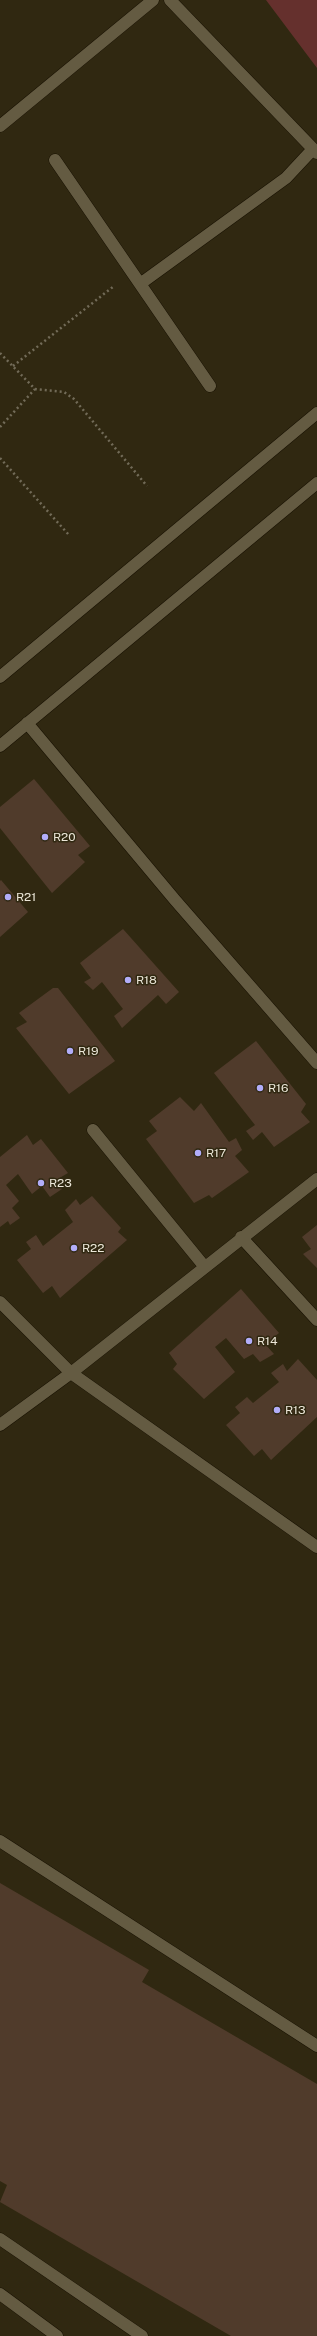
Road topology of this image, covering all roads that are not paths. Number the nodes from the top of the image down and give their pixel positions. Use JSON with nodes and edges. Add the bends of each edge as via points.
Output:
{"nodes":[{"id":1,"x":153,"y":0,"type":"edge"},
{"id":2,"x":170,"y":0,"type":"edge"},
{"id":3,"x":0,"y":126,"type":"edge"},
{"id":4,"x":315,"y":151,"type":"edge"},
{"id":5,"x":55,"y":160,"type":"dead end"},
{"id":6,"x":140,"y":284,"type":"junction"},
{"id":7,"x":210,"y":386,"type":"dead end"},
{"id":8,"x":317,"y":414,"type":"edge"},
{"id":9,"x":317,"y":483,"type":"edge"},
{"id":10,"x":0,"y":677,"type":"edge"},
{"id":11,"x":27,"y":723,"type":"junction"},
{"id":12,"x":0,"y":746,"type":"edge"},
{"id":13,"x":317,"y":1063,"type":"edge"},
{"id":14,"x":93,"y":1130,"type":"dead end"},
{"id":15,"x":317,"y":1178,"type":"edge"},
{"id":16,"x":240,"y":1237,"type":"junction"},
{"id":17,"x":204,"y":1266,"type":"junction"},
{"id":18,"x":0,"y":1302,"type":"edge"},
{"id":19,"x":317,"y":1320,"type":"edge"},
{"id":20,"x":71,"y":1373,"type":"junction"},
{"id":21,"x":0,"y":1425,"type":"edge"},
{"id":22,"x":317,"y":1547,"type":"edge"},
{"id":23,"x":0,"y":1841,"type":"edge"},
{"id":24,"x":317,"y":2046,"type":"edge"},
{"id":25,"x":0,"y":2239,"type":"edge"},
{"id":26,"x":0,"y":2294,"type":"edge"},
{"id":27,"x":57,"y":2336,"type":"edge"},
{"id":28,"x":142,"y":2336,"type":"edge"}],
"edges":[{"from":1,"to":3,"type":"street"},
{"from":2,"to":4,"type":"street"},
{"from":4,"to":6,"type":"street","via":[[286,178]]},
{"from":5,"to":6,"type":"street"},
{"from":6,"to":7,"type":"street"},
{"from":8,"to":10,"type":"street"},
{"from":9,"to":11,"type":"street"},
{"from":11,"to":12,"type":"street"},
{"from":11,"to":13,"type":"street","via":[[175,900]]},
{"from":14,"to":17,"type":"street"},
{"from":15,"to":16,"type":"street"},
{"from":16,"to":17,"type":"street"},
{"from":16,"to":19,"type":"street"},
{"from":17,"to":20,"type":"street"},
{"from":18,"to":20,"type":"street"},
{"from":20,"to":21,"type":"street"},
{"from":20,"to":22,"type":"street"},
{"from":23,"to":24,"type":"street"},
{"from":25,"to":28,"type":"street"},
{"from":26,"to":27,"type":"street"}]}
